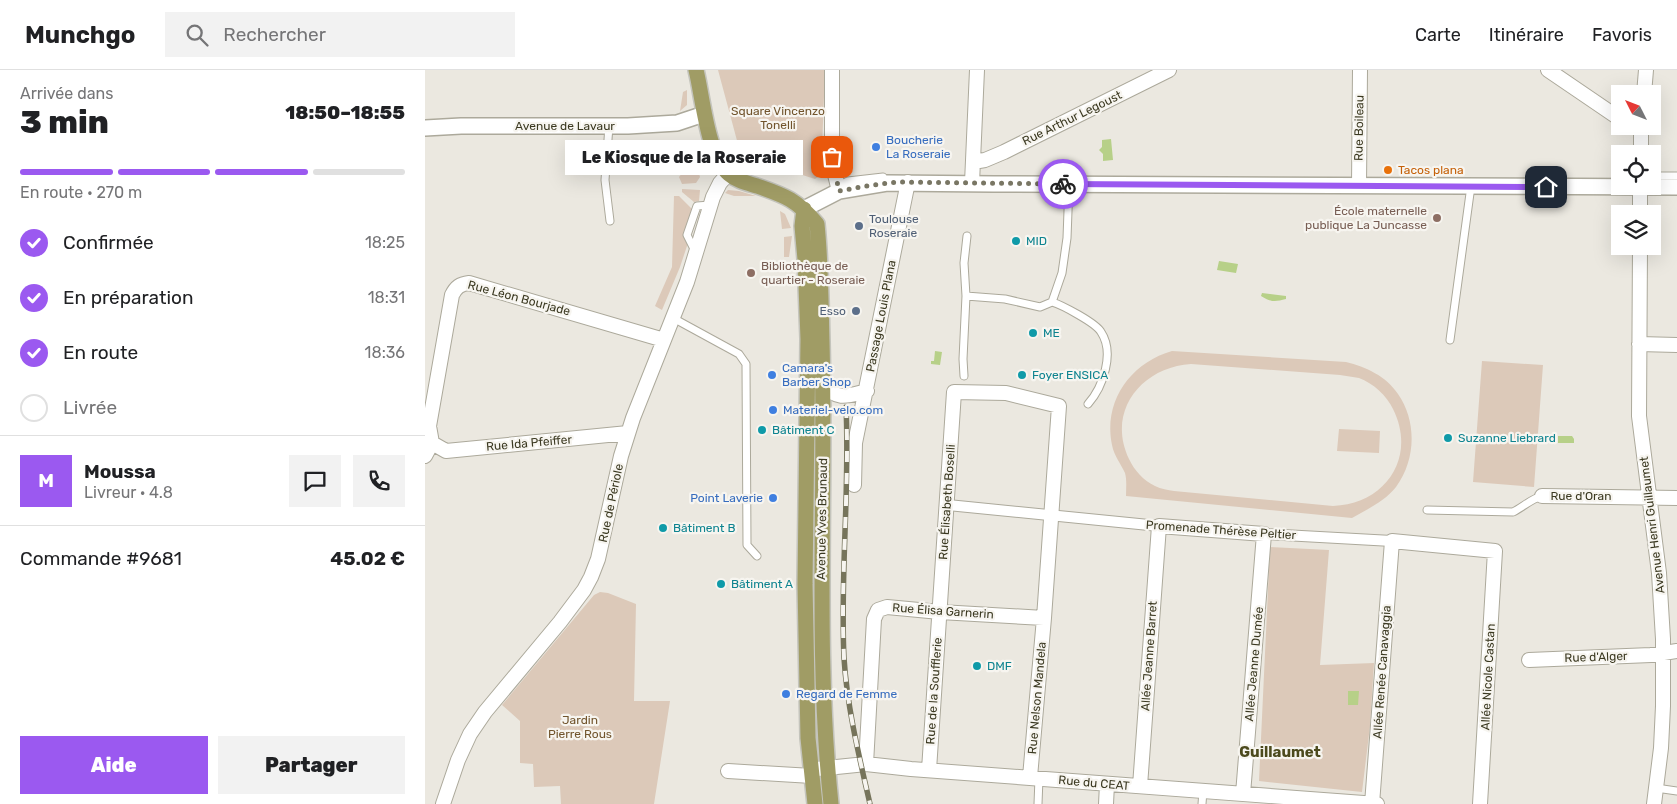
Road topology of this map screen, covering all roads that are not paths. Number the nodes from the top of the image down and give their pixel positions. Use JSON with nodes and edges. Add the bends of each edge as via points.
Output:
{"nodes":[{"id":1,"x":696,"y":70,"type":"edge"},
{"id":2,"x":832,"y":70,"type":"edge"},
{"id":3,"x":977,"y":70,"type":"edge"},
{"id":4,"x":1169,"y":70,"type":"edge"},
{"id":5,"x":1360,"y":70,"type":"edge"},
{"id":6,"x":1548,"y":70,"type":"edge"},
{"id":7,"x":1646,"y":70,"type":"edge"},
{"id":8,"x":1153,"y":74,"type":"edge"},
{"id":9,"x":1645,"y":85,"type":"edge"},
{"id":10,"x":1611,"y":113,"type":"edge"},
{"id":11,"x":704,"y":114,"type":"junction"},
{"id":12,"x":609,"y":126,"type":"junction"},
{"id":13,"x":425,"y":128,"type":"edge"},
{"id":14,"x":973,"y":162,"type":"junction"},
{"id":15,"x":728,"y":174,"type":"junction"},
{"id":16,"x":1661,"y":176,"type":"edge"},
{"id":17,"x":1677,"y":176,"type":"edge"},
{"id":18,"x":907,"y":182,"type":"junction"},
{"id":19,"x":972,"y":183,"type":"junction"},
{"id":20,"x":1069,"y":184,"type":"junction"},
{"id":21,"x":1611,"y":185,"type":"edge"},
{"id":22,"x":1359,"y":186,"type":"junction"},
{"id":23,"x":1471,"y":186,"type":"junction"},
{"id":24,"x":1661,"y":186,"type":"edge"},
{"id":25,"x":1677,"y":187,"type":"edge"},
{"id":26,"x":839,"y":191,"type":"junction"},
{"id":27,"x":804,"y":209,"type":"junction"},
{"id":28,"x":610,"y":222,"type":"dead end"},
{"id":29,"x":967,"y":236,"type":"dead end"},
{"id":30,"x":1639,"y":255,"type":"edge"},
{"id":31,"x":966,"y":296,"type":"junction"},
{"id":32,"x":1052,"y":302,"type":"junction"},
{"id":33,"x":673,"y":318,"type":"junction"},
{"id":34,"x":663,"y":340,"type":"junction"},
{"id":35,"x":1449,"y":340,"type":"dead end"},
{"id":36,"x":1639,"y":344,"type":"junction"},
{"id":37,"x":1677,"y":345,"type":"edge"},
{"id":38,"x":965,"y":376,"type":"dead end"},
{"id":39,"x":823,"y":385,"type":"junction"},
{"id":40,"x":867,"y":391,"type":"junction"},
{"id":41,"x":1088,"y":404,"type":"dead end"},
{"id":42,"x":1059,"y":406,"type":"joint"},
{"id":43,"x":628,"y":434,"type":"junction"},
{"id":44,"x":432,"y":443,"type":"junction"},
{"id":45,"x":425,"y":456,"type":"edge"},
{"id":46,"x":854,"y":485,"type":"dead end"},
{"id":47,"x":1542,"y":496,"type":"joint"},
{"id":48,"x":1649,"y":497,"type":"junction"},
{"id":49,"x":1677,"y":498,"type":"edge"},
{"id":50,"x":948,"y":505,"type":"junction"},
{"id":51,"x":1427,"y":510,"type":"dead end"},
{"id":52,"x":1052,"y":516,"type":"junction"},
{"id":53,"x":1159,"y":526,"type":"junction"},
{"id":54,"x":1264,"y":534,"type":"junction"},
{"id":55,"x":1392,"y":541,"type":"junction"},
{"id":56,"x":1495,"y":551,"type":"joint"},
{"id":57,"x":757,"y":556,"type":"dead end"},
{"id":58,"x":940,"y":612,"type":"junction"},
{"id":59,"x":1044,"y":618,"type":"junction"},
{"id":60,"x":1677,"y":651,"type":"edge"},
{"id":61,"x":1662,"y":654,"type":"junction"},
{"id":62,"x":1529,"y":660,"type":"dead end"},
{"id":63,"x":866,"y":764,"type":"junction"},
{"id":64,"x":827,"y":767,"type":"junction"},
{"id":65,"x":929,"y":770,"type":"junction"},
{"id":66,"x":727,"y":771,"type":"dead end"},
{"id":67,"x":811,"y":772,"type":"junction"},
{"id":68,"x":1035,"y":778,"type":"junction"},
{"id":69,"x":1107,"y":784,"type":"junction"},
{"id":70,"x":1140,"y":786,"type":"junction"},
{"id":71,"x":1656,"y":788,"type":"junction"},
{"id":72,"x":1677,"y":791,"type":"edge"},
{"id":73,"x":1243,"y":794,"type":"junction"},
{"id":74,"x":1203,"y":798,"type":"edge"},
{"id":75,"x":443,"y":804,"type":"edge"},
{"id":76,"x":815,"y":804,"type":"edge"},
{"id":77,"x":831,"y":804,"type":"edge"},
{"id":78,"x":1038,"y":804,"type":"edge"},
{"id":79,"x":1106,"y":804,"type":"edge"},
{"id":80,"x":1373,"y":804,"type":"edge"},
{"id":81,"x":1377,"y":804,"type":"edge"},
{"id":82,"x":1480,"y":804,"type":"edge"},
{"id":83,"x":1654,"y":804,"type":"edge"}],
"edges":[{"from":1,"to":11,"type":"main road"},
{"from":2,"to":26,"type":"street","via":[[832,162]]},
{"from":3,"to":14,"type":"street"},
{"from":4,"to":8,"type":"street","name":"Rue Arthur Legoust"},
{"from":5,"to":22,"type":"street","name":"Rue Boileau"},
{"from":6,"to":10,"type":"street"},
{"from":7,"to":9,"type":"street"},
{"from":8,"to":14,"type":"street","name":"Rue Arthur Legoust","via":[[1003,152]]},
{"from":11,"to":12,"type":"street","name":"Avenue de Lavaur","via":[[677,123]]},
{"from":11,"to":15,"type":"main road","via":[[715,152]]},
{"from":12,"to":13,"type":"street","name":"Avenue de Lavaur"},
{"from":12,"to":28,"type":"lane","via":[[605,180]]},
{"from":14,"to":19,"type":"street"},
{"from":15,"to":27,"type":"main road","name":"Avenue Yves Brunaud","via":[[785,196]]},
{"from":15,"to":33,"type":"street","name":"Rue de Périole","via":[[710,205]]},
{"from":16,"to":17,"type":"lane"},
{"from":18,"to":19,"type":"street"},
{"from":18,"to":26,"type":"street"},
{"from":18,"to":40,"type":"street","name":"Passage Louis Plana"},
{"from":19,"to":20,"type":"street"},
{"from":20,"to":22,"type":"street"},
{"from":20,"to":32,"type":"lane","via":[[1062,273]]},
{"from":21,"to":23,"type":"street"},
{"from":22,"to":23,"type":"street"},
{"from":23,"to":35,"type":"lane"},
{"from":24,"to":25,"type":"street"},
{"from":26,"to":27,"type":"street"},
{"from":27,"to":39,"type":"main road","name":"Avenue Yves Brunaud","via":[[817,224],[826,294],[827,348]]},
{"from":27,"to":67,"type":"main road","name":"Avenue Yves Brunaud","via":[[802,226],[808,339],[805,584]]},
{"from":29,"to":31,"type":"lane","via":[[964,263]]},
{"from":30,"to":36,"type":"street","name":"Avenue Henri Guillaumet"},
{"from":31,"to":32,"type":"lane","via":[[1005,299],[1040,307]]},
{"from":31,"to":38,"type":"lane"},
{"from":32,"to":41,"type":"lane","via":[[1101,331],[1108,350],[1098,393]]},
{"from":33,"to":34,"type":"street","name":"Rue de Périole"},
{"from":33,"to":57,"type":"lane","via":[[739,354],[746,364],[747,545]]},
{"from":34,"to":43,"type":"street","name":"Rue de Périole"},
{"from":34,"to":44,"type":"street","name":"Rue Léon Bourjade","via":[[469,283],[462,284],[452,295],[429,426]]},
{"from":36,"to":37,"type":"street"},
{"from":36,"to":48,"type":"street","name":"Avenue Henri Guillaumet","via":[[1639,416]]},
{"from":39,"to":40,"type":"street","via":[[832,394],[847,396]]},
{"from":39,"to":64,"type":"main road","name":"Avenue Yves Brunaud","via":[[821,583]]},
{"from":40,"to":46,"type":"street","name":"Passage Louis Plana","via":[[855,443]]},
{"from":42,"to":50,"type":"street","name":"Rue Élisabeth Boselli","via":[[1006,393],[954,392]]},
{"from":42,"to":52,"type":"street","name":"Rue Nelson Mandela"},
{"from":43,"to":44,"type":"street","name":"Rue Ida Pfeiffer","via":[[446,451]]},
{"from":43,"to":75,"type":"street","name":"Rue de Périole","via":[[591,577],[560,622],[470,734]]},
{"from":44,"to":45,"type":"street"},
{"from":47,"to":48,"type":"street","name":"Rue d'Oran"},
{"from":47,"to":51,"type":"lane","name":"Rue d'Oran","via":[[1513,512]]},
{"from":48,"to":49,"type":"street","name":"Rue d'Oran"},
{"from":48,"to":61,"type":"street","name":"Avenue Henri Guillaumet","via":[[1659,573]]},
{"from":50,"to":52,"type":"street","name":"Promenade Thérèse Peltier"},
{"from":50,"to":58,"type":"street","name":"Rue Élisabeth Boselli"},
{"from":52,"to":53,"type":"street","name":"Promenade Thérèse Peltier"},
{"from":52,"to":59,"type":"street","name":"Rue Nelson Mandela"},
{"from":53,"to":54,"type":"street","name":"Promenade Thérèse Peltier"},
{"from":53,"to":70,"type":"street","name":"Allée Jeanne Barret"},
{"from":54,"to":55,"type":"street","name":"Promenade Thérèse Peltier"},
{"from":54,"to":73,"type":"street","name":"Allée Jeanne Dumée"},
{"from":55,"to":56,"type":"street","name":"Promenade Thérèse Peltier"},
{"from":55,"to":80,"type":"street","name":"Allée Renée Canavaggia"},
{"from":56,"to":82,"type":"street","name":"Allée Nicole Castan"},
{"from":58,"to":59,"type":"street","name":"Rue Élisa Garnerin"},
{"from":58,"to":63,"type":"street","name":"Rue Élisa Garnerin","via":[[887,607],[878,610],[874,619]]},
{"from":58,"to":65,"type":"street","name":"Rue de la Soufflerie"},
{"from":59,"to":68,"type":"street","name":"Rue Nelson Mandela"},
{"from":60,"to":61,"type":"street","name":"Rue d'Alger"},
{"from":61,"to":62,"type":"street","name":"Rue d'Alger"},
{"from":61,"to":71,"type":"street","name":"Avenue Henri Guillaumet","via":[[1663,706]]},
{"from":63,"to":64,"type":"street","name":"Rue du CEAT"},
{"from":63,"to":65,"type":"street","name":"Rue du CEAT"},
{"from":64,"to":67,"type":"street","name":"Rue du CEAT"},
{"from":64,"to":77,"type":"main road","name":"Avenue Yves Brunaud"},
{"from":65,"to":68,"type":"street","name":"Rue du CEAT"},
{"from":66,"to":67,"type":"street","name":"Rue du CEAT"},
{"from":67,"to":76,"type":"main road","name":"Avenue Yves Brunaud"},
{"from":68,"to":69,"type":"street","name":"Rue du CEAT"},
{"from":68,"to":78,"type":"lane"},
{"from":69,"to":70,"type":"street","name":"Rue du CEAT"},
{"from":69,"to":79,"type":"street"},
{"from":70,"to":74,"type":"street","name":"Rue du CEAT"},
{"from":71,"to":72,"type":"lane"},
{"from":71,"to":83,"type":"street","name":"Avenue Henri Guillaumet"},
{"from":73,"to":74,"type":"street","name":"Rue du CEAT"},
{"from":73,"to":80,"type":"street","name":"Rue du CEAT"},
{"from":80,"to":81,"type":"street","name":"Rue du CEAT"}]}
